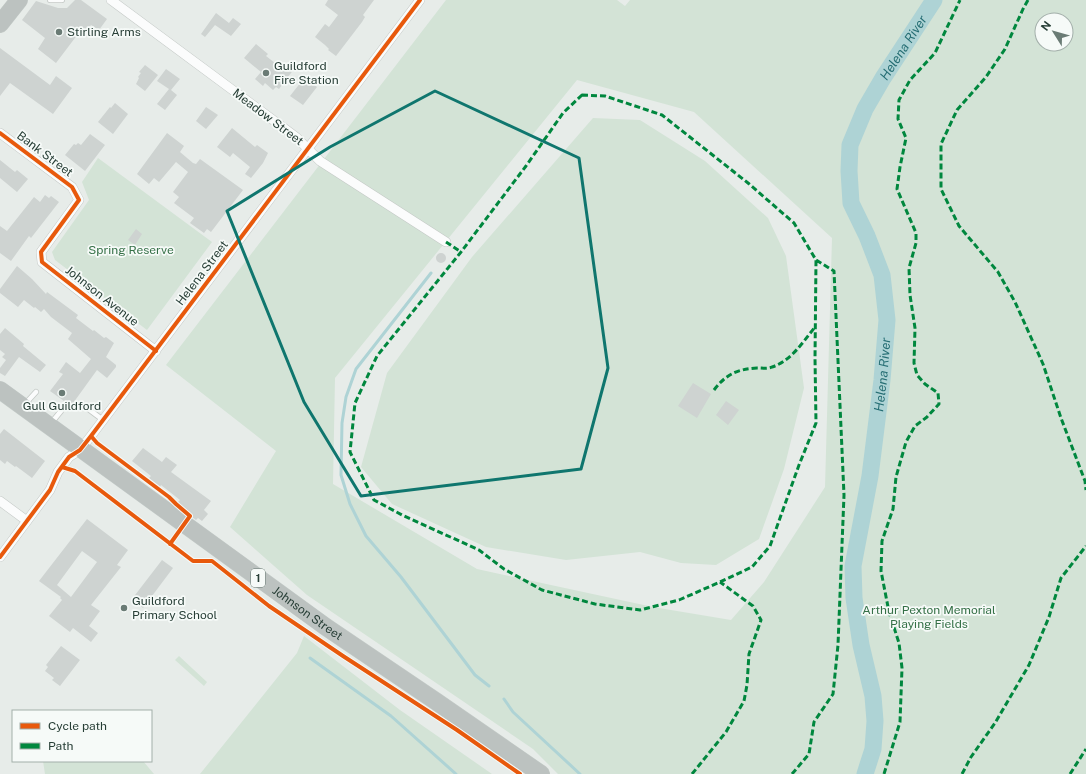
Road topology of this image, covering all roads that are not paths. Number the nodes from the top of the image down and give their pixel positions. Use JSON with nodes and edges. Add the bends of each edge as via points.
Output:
{"nodes":[{"id":1,"x":19,"y":0,"type":"edge"},
{"id":2,"x":50,"y":0,"type":"edge"},
{"id":3,"x":62,"y":0,"type":"edge"},
{"id":4,"x":111,"y":0,"type":"edge"},
{"id":5,"x":420,"y":0,"type":"edge"},
{"id":6,"x":0,"y":24,"type":"edge"},
{"id":7,"x":0,"y":133,"type":"edge"},
{"id":8,"x":309,"y":149,"type":"junction"},
{"id":9,"x":446,"y":242,"type":"dead end"},
{"id":10,"x":41,"y":252,"type":"joint"},
{"id":11,"x":156,"y":351,"type":"junction"},
{"id":12,"x":0,"y":390,"type":"edge"},
{"id":13,"x":36,"y":392,"type":"dead end"},
{"id":14,"x":23,"y":407,"type":"junction"},
{"id":15,"x":86,"y":408,"type":"dead end"},
{"id":16,"x":61,"y":412,"type":"dead end"},
{"id":17,"x":103,"y":421,"type":"junction"},
{"id":18,"x":48,"y":426,"type":"junction"},
{"id":19,"x":80,"y":450,"type":"junction"},
{"id":20,"x":0,"y":501,"type":"edge"},
{"id":21,"x":27,"y":522,"type":"junction"},
{"id":22,"x":0,"y":557,"type":"edge"},
{"id":23,"x":541,"y":774,"type":"edge"}],
"edges":[{"from":1,"to":6,"type":"highway"},
{"from":2,"to":3,"type":"lane"},
{"from":4,"to":8,"type":"street","name":"Meadow Street"},
{"from":5,"to":8,"type":"street","name":"Helena Street"},
{"from":7,"to":10,"type":"street","name":"Bank Street","via":[[72,187],[79,200]]},
{"from":8,"to":9,"type":"street","name":"Meadow Street","via":[[320,161]]},
{"from":8,"to":11,"type":"street","name":"Helena Street"},
{"from":10,"to":11,"type":"street","name":"Johnson Avenue","via":[[42,262]]},
{"from":11,"to":17,"type":"street","name":"Helena Street"},
{"from":12,"to":14,"type":"highway","name":"Johnson Street","number":"1"},
{"from":13,"to":14,"type":"lane"},
{"from":14,"to":18,"type":"highway","name":"Johnson Street","number":"1"},
{"from":15,"to":17,"type":"lane"},
{"from":16,"to":18,"type":"lane"},
{"from":17,"to":19,"type":"street","name":"Helena Street"},
{"from":18,"to":19,"type":"highway","name":"Johnson Street","number":"1"},
{"from":19,"to":21,"type":"street","name":"Helena Street","via":[[69,456],[50,490]]},
{"from":19,"to":23,"type":"highway","name":"Johnson Street","number":"1","via":[[326,627]]},
{"from":20,"to":21,"type":"street"},
{"from":21,"to":22,"type":"street","name":"Helena Street"}]}
